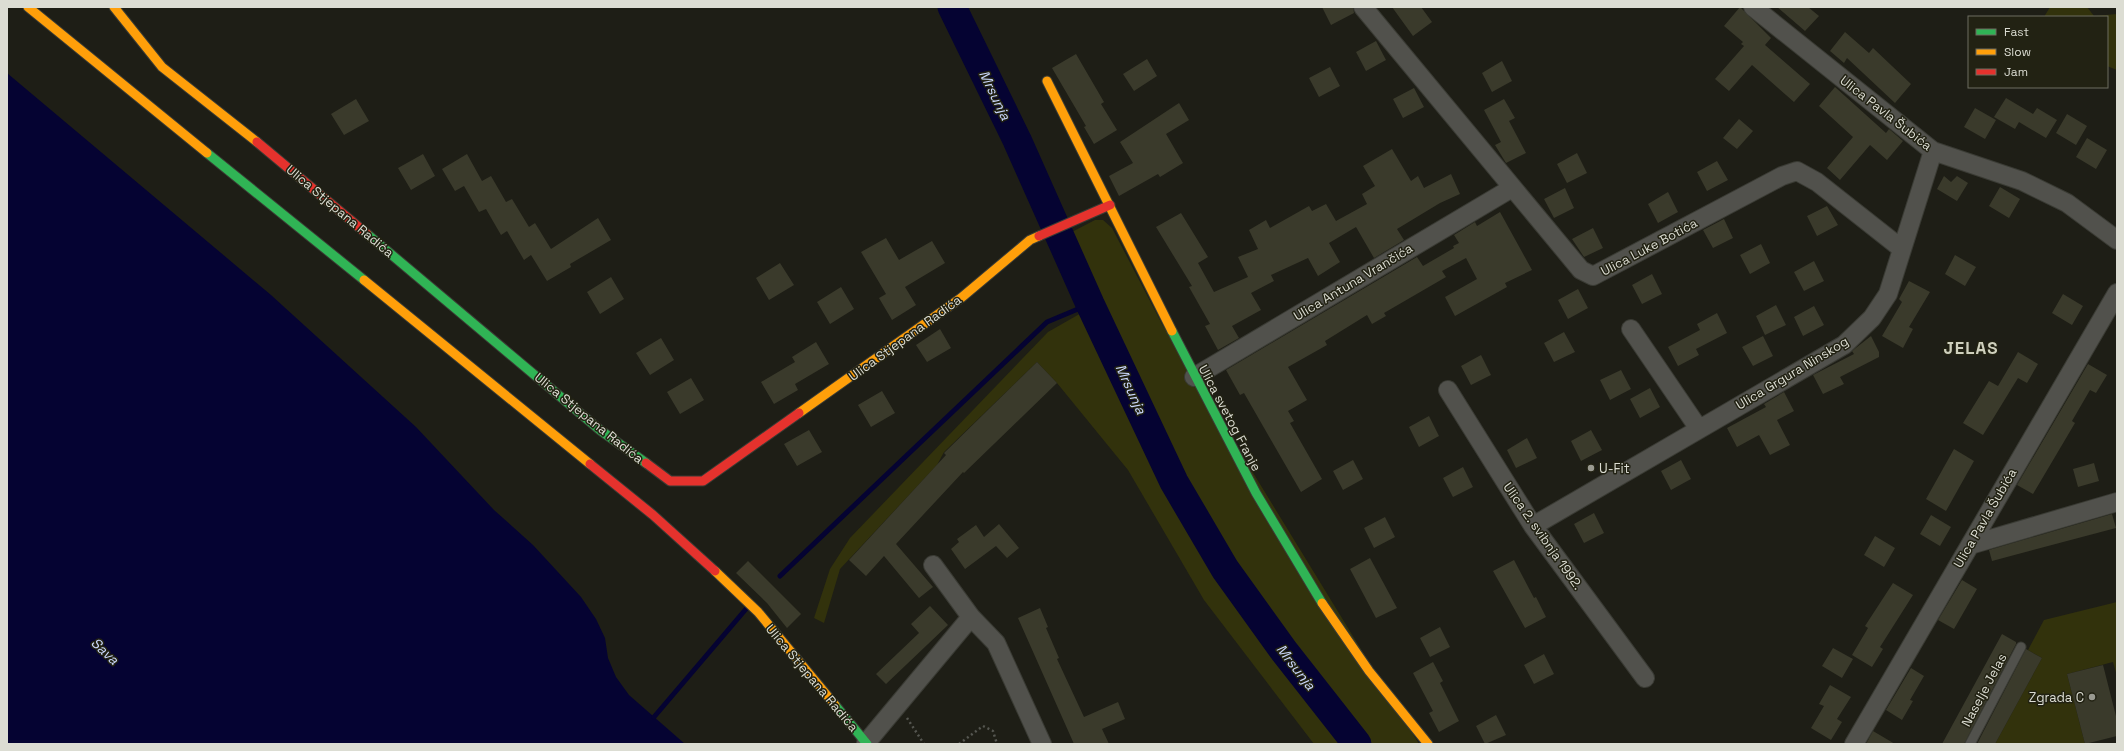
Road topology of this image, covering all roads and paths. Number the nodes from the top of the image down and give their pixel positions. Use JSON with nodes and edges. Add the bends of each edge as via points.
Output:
{"nodes":[{"id":1,"x":28,"y":7,"type":"edge"},
{"id":2,"x":114,"y":7,"type":"edge"},
{"id":3,"x":1363,"y":7,"type":"edge"},
{"id":4,"x":1753,"y":7,"type":"edge"},
{"id":5,"x":1047,"y":81,"type":"dead end"},
{"id":6,"x":1933,"y":152,"type":"junction"},
{"id":7,"x":1512,"y":188,"type":"junction"},
{"id":8,"x":1110,"y":205,"type":"junction"},
{"id":9,"x":2117,"y":240,"type":"edge"},
{"id":10,"x":1902,"y":249,"type":"junction"},
{"id":11,"x":2117,"y":293,"type":"edge"},
{"id":12,"x":1631,"y":329,"type":"dead end"},
{"id":13,"x":1194,"y":377,"type":"junction"},
{"id":14,"x":1448,"y":390,"type":"dead end"},
{"id":15,"x":1699,"y":429,"type":"junction"},
{"id":16,"x":2117,"y":502,"type":"edge"},
{"id":17,"x":1533,"y":526,"type":"junction"},
{"id":18,"x":1970,"y":545,"type":"junction"},
{"id":19,"x":933,"y":565,"type":"dead end"},
{"id":20,"x":971,"y":617,"type":"junction"},
{"id":21,"x":2021,"y":647,"type":"dead end"},
{"id":22,"x":1645,"y":678,"type":"dead end"},
{"id":23,"x":898,"y":704,"type":"junction"},
{"id":24,"x":866,"y":744,"type":"edge"},
{"id":25,"x":924,"y":744,"type":"edge"},
{"id":26,"x":959,"y":744,"type":"edge"},
{"id":27,"x":997,"y":744,"type":"edge"},
{"id":28,"x":1042,"y":744,"type":"edge"},
{"id":29,"x":1428,"y":744,"type":"edge"},
{"id":30,"x":1854,"y":744,"type":"edge"},
{"id":31,"x":1970,"y":744,"type":"edge"}],
"edges":[{"from":1,"to":24,"type":"street","name":"Ulica Stjepana Radića","via":[[653,515],[758,612]]},
{"from":2,"to":8,"type":"street","name":"Ulica Stjepana Radića","via":[[162,67],[242,129],[600,430],[670,482],[703,481],[961,298],[1030,240]]},
{"from":3,"to":7,"type":"street","name":"Ulica Luke Botića"},
{"from":4,"to":6,"type":"street","name":"Ulica Pavla Šubića"},
{"from":5,"to":8,"type":"street","name":"Ulica svetog Franje"},
{"from":6,"to":9,"type":"street","name":"Ulica Pavla Šubića","via":[[2022,181],[2068,203]]},
{"from":6,"to":10,"type":"street","name":"Ulica Grgura Ninskog"},
{"from":7,"to":10,"type":"street","name":"Ulica Luke Botića","via":[[1581,270],[1593,276],[1782,176],[1797,171],[1817,182]]},
{"from":7,"to":13,"type":"street","name":"Ulica Antuna Vrančića"},
{"from":8,"to":13,"type":"street","name":"Ulica svetog Franje"},
{"from":10,"to":15,"type":"street","name":"Ulica Grgura Ninskog","via":[[1888,294],[1872,318],[1844,345]]},
{"from":11,"to":18,"type":"street","name":"Ulica Pavla Šubića"},
{"from":12,"to":15,"type":"street"},
{"from":13,"to":29,"type":"street","name":"Ulica svetog Franje","via":[[1299,568],[1336,626]]},
{"from":14,"to":17,"type":"street","name":"Ulica 2. svibnja 1992."},
{"from":15,"to":17,"type":"street","name":"Ulica Grgura Ninskog"},
{"from":16,"to":18,"type":"street"},
{"from":17,"to":22,"type":"street","name":"Ulica 2. svibnja 1992."},
{"from":18,"to":30,"type":"street","name":"Ulica Pavla Šubića"},
{"from":19,"to":20,"type":"street"},
{"from":20,"to":23,"type":"street","name":"Ulica Stjepana Radića"},
{"from":20,"to":28,"type":"street","via":[[996,643]]},
{"from":21,"to":31,"type":"lane","name":"Naselje Jelas"},
{"from":23,"to":24,"type":"street","name":"Ulica Stjepana Radića"},
{"from":23,"to":25,"type":"path"},
{"from":26,"to":27,"type":"path","via":[[983,726],[993,731]]}]}
